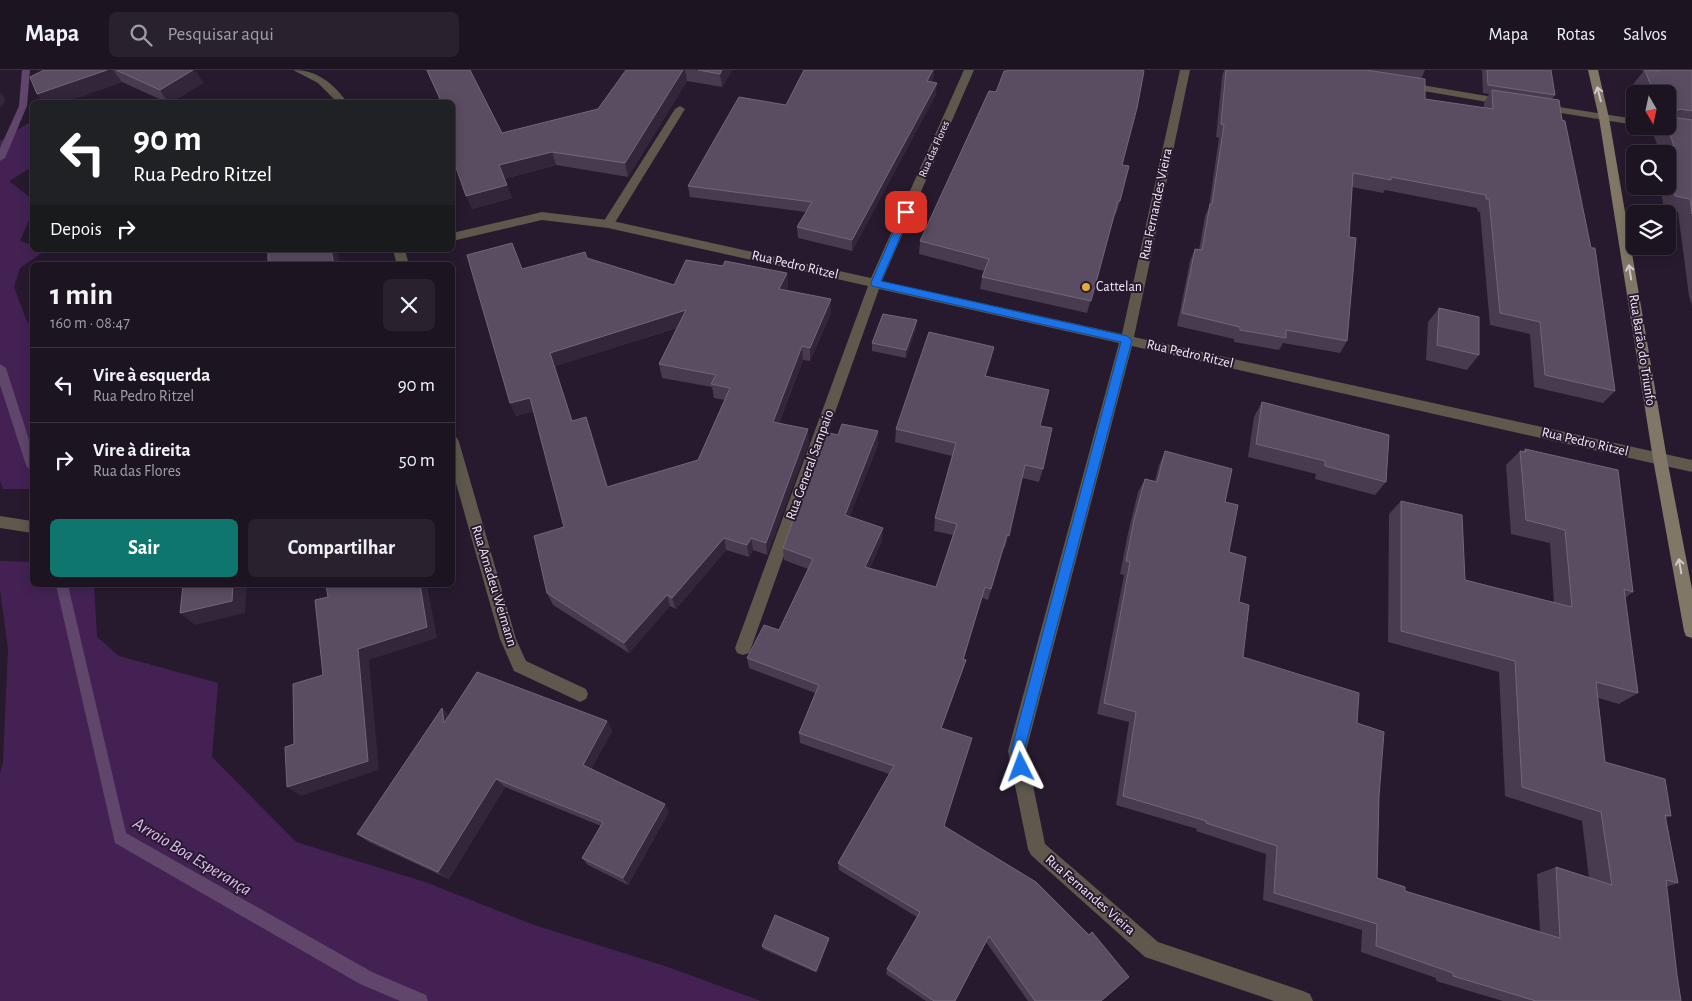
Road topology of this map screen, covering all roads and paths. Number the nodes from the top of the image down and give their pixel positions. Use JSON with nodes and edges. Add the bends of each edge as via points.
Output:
{"nodes":[{"id":1,"x":298,"y":70,"type":"edge"},
{"id":2,"x":969,"y":70,"type":"edge"},
{"id":3,"x":1185,"y":70,"type":"edge"},
{"id":4,"x":1593,"y":70,"type":"edge"},
{"id":5,"x":1389,"y":83,"type":"edge"},
{"id":6,"x":340,"y":100,"type":"edge"},
{"id":7,"x":680,"y":109,"type":"dead end"},
{"id":8,"x":1604,"y":118,"type":"junction"},
{"id":9,"x":1626,"y":121,"type":"edge"},
{"id":10,"x":608,"y":224,"type":"junction"},
{"id":11,"x":455,"y":236,"type":"edge"},
{"id":12,"x":875,"y":283,"type":"junction"},
{"id":13,"x":1127,"y":340,"type":"junction"},
{"id":14,"x":1660,"y":459,"type":"junction"},
{"id":15,"x":455,"y":464,"type":"edge"},
{"id":16,"x":1692,"y":466,"type":"edge"},
{"id":17,"x":458,"y":486,"type":"edge"},
{"id":18,"x":0,"y":522,"type":"edge"},
{"id":19,"x":30,"y":527,"type":"edge"},
{"id":20,"x":1692,"y":631,"type":"edge"},
{"id":21,"x":743,"y":648,"type":"dead end"},
{"id":22,"x":580,"y":694,"type":"dead end"},
{"id":23,"x":1303,"y":1001,"type":"edge"}],
"edges":[{"from":1,"to":6,"type":"street","via":[[322,81]]},
{"from":2,"to":12,"type":"street","name":"Rua das Flores"},
{"from":3,"to":13,"type":"street","name":"Rua Fernandes Vieira"},
{"from":8,"to":4,"type":"street","name":"Rua Barão do Triunfo","one_way":true},
{"from":5,"to":8,"type":"street"},
{"from":7,"to":10,"type":"street"},
{"from":8,"to":9,"type":"street"},
{"from":14,"to":8,"type":"street","name":"Rua Barão do Triunfo","one_way":true},
{"from":10,"to":11,"type":"street","name":"Rua Pedro Ritzel","via":[[542,216]]},
{"from":10,"to":12,"type":"street","name":"Rua Pedro Ritzel"},
{"from":12,"to":13,"type":"street","name":"Rua Pedro Ritzel"},
{"from":12,"to":21,"type":"street","name":"Rua General Sampaio"},
{"from":13,"to":14,"type":"street","name":"Rua Pedro Ritzel"},
{"from":13,"to":23,"type":"street","name":"Rua Fernandes Vieira","via":[[1017,751],[1037,849],[1152,950]]},
{"from":14,"to":16,"type":"street","name":"Rua Pedro Ritzel"},
{"from":20,"to":14,"type":"street","name":"Rua Barão do Triunfo","one_way":true},
{"from":15,"to":17,"type":"street","name":"Rua Amadeu Weimann"},
{"from":17,"to":22,"type":"street","name":"Rua Amadeu Weimann","via":[[508,639],[520,666]]},
{"from":18,"to":19,"type":"street"}]}
